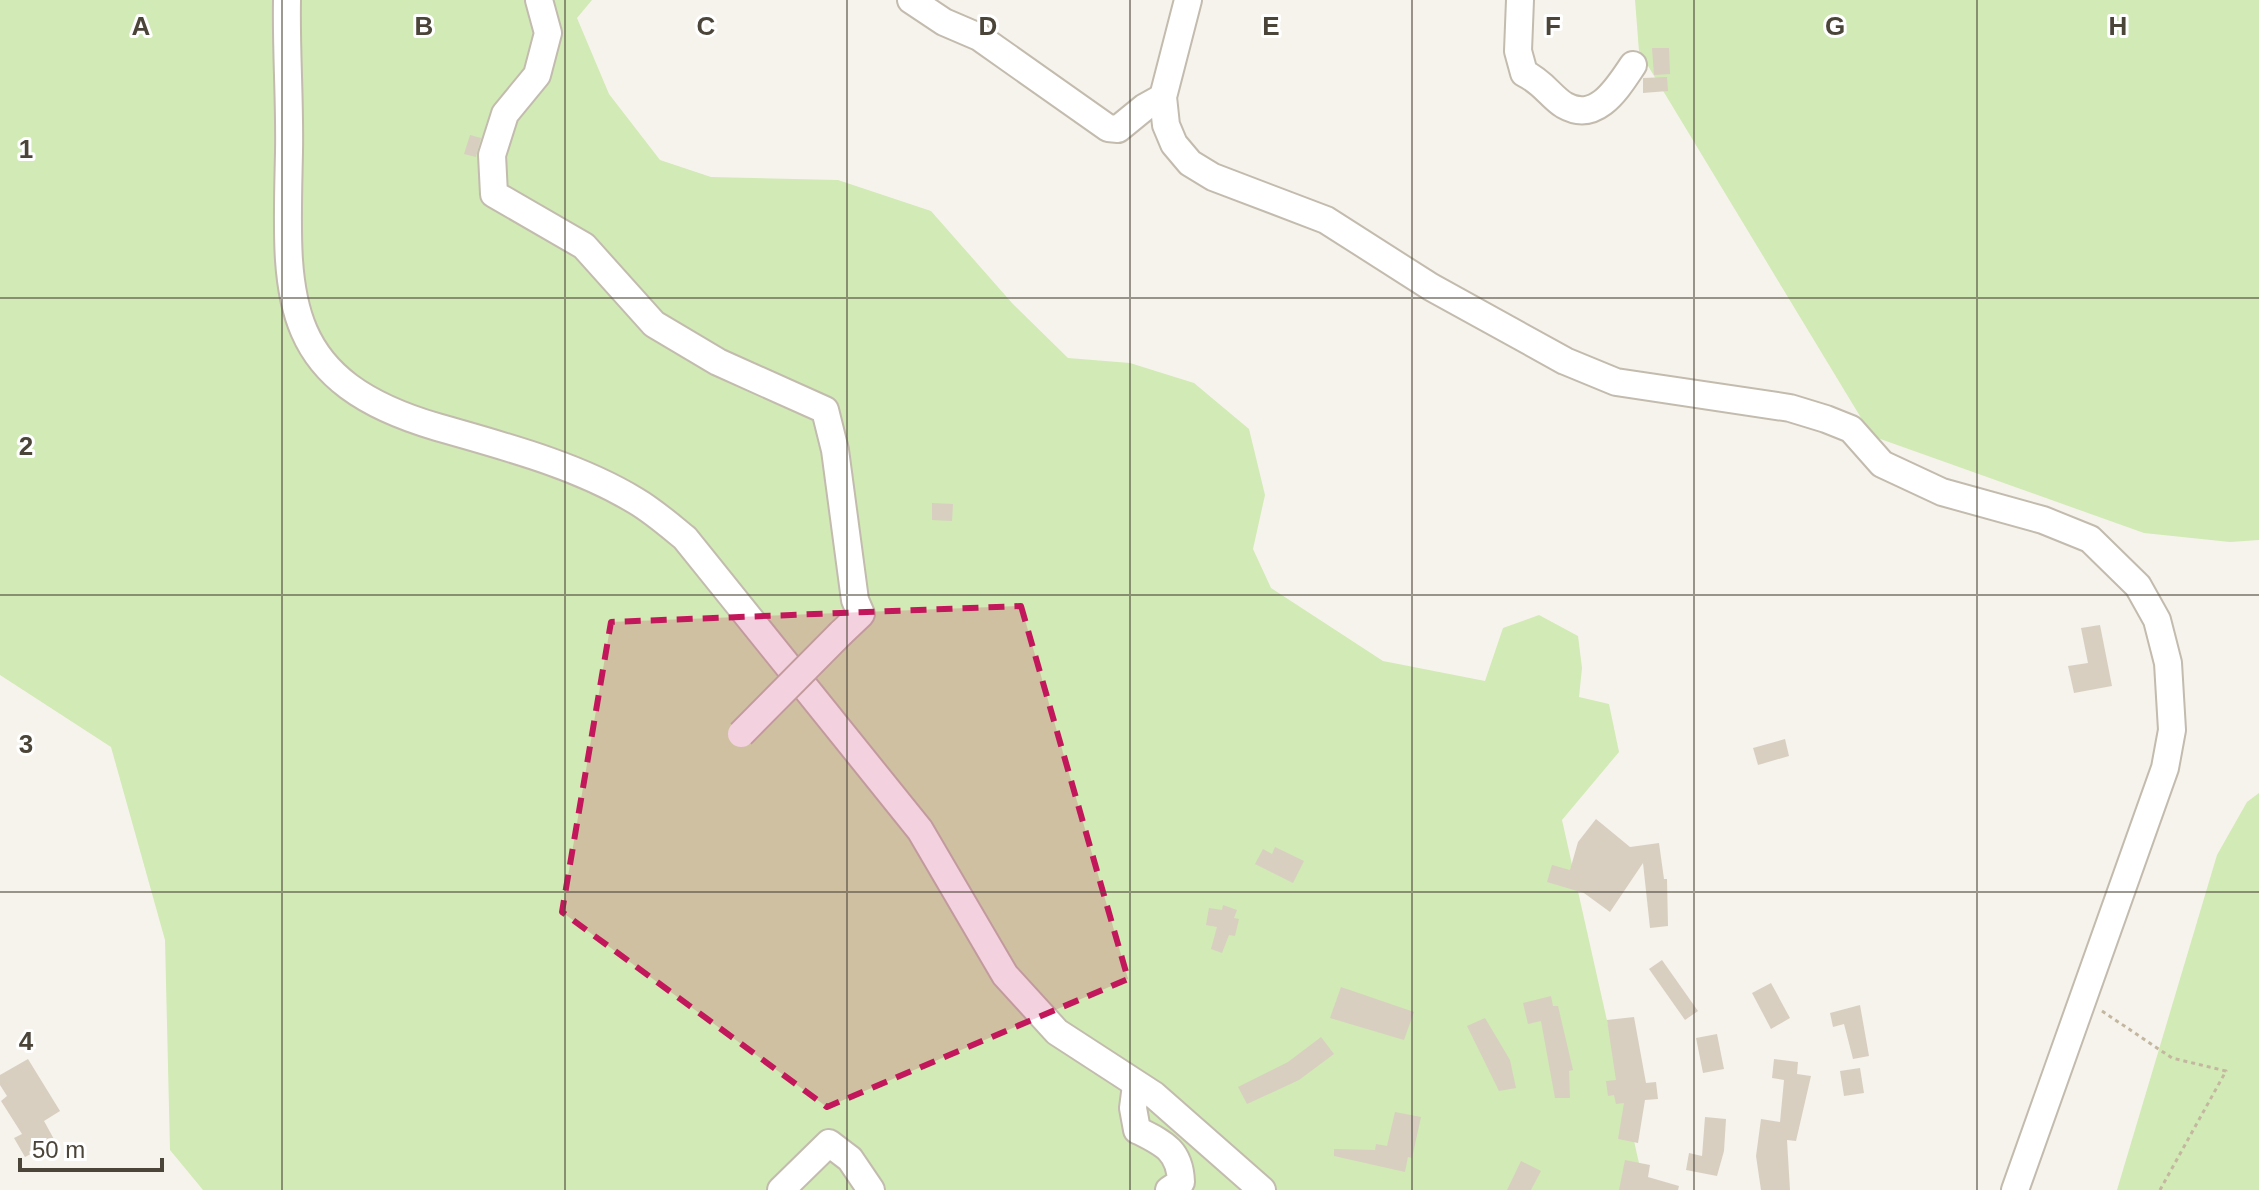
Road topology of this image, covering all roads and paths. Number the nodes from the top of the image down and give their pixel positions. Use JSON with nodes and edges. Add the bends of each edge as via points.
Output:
{"nodes":[{"id":1,"x":287,"y":0,"type":"edge"},
{"id":2,"x":539,"y":0,"type":"edge"},
{"id":3,"x":911,"y":0,"type":"edge"},
{"id":4,"x":1188,"y":0,"type":"edge"},
{"id":5,"x":1520,"y":0,"type":"edge"},
{"id":6,"x":1633,"y":65,"type":"dead end"},
{"id":7,"x":1163,"y":97,"type":"junction"},
{"id":8,"x":741,"y":734,"type":"dead end"},
{"id":9,"x":2084,"y":1001,"type":"junction"},
{"id":10,"x":1136,"y":1085,"type":"junction"},
{"id":11,"x":781,"y":1190,"type":"edge"},
{"id":12,"x":871,"y":1190,"type":"edge"},
{"id":13,"x":1169,"y":1190,"type":"edge"},
{"id":14,"x":1262,"y":1190,"type":"edge"},
{"id":15,"x":2015,"y":1190,"type":"edge"},
{"id":16,"x":2160,"y":1190,"type":"edge"}],
"edges":[{"from":1,"to":10,"type":"street","via":[[287,239],[293,307],[321,361],[360,397],[593,480],[636,501],[685,538],[920,830],[1005,975],[1057,1032]]},
{"from":2,"to":8,"type":"street","bridge":true,"via":[[548,33],[537,75],[505,114],[492,155],[494,194],[584,246],[654,324],[718,362],[825,410],[861,614]]},
{"from":3,"to":7,"type":"street","via":[[979,37],[1108,128],[1118,129]]},
{"from":4,"to":7,"type":"street"},
{"from":5,"to":6,"type":"street","via":[[1518,51],[1524,73],[1544,83],[1563,104],[1595,108],[1610,100]]},
{"from":7,"to":9,"type":"street","via":[[1166,125],[1190,163],[1213,177],[1326,220],[1431,287],[1565,361],[1616,382],[1790,408],[1826,419],[1851,429],[1882,464],[1942,492],[2090,539],[2138,586],[2157,620],[2168,663],[2172,730],[2165,768]]},
{"from":9,"to":15,"type":"street"},
{"from":9,"to":16,"type":"path","via":[[2172,1058],[2226,1071]]},
{"from":10,"to":13,"type":"street","via":[[1137,1130],[1171,1147],[1181,1166],[1181,1182]]},
{"from":10,"to":14,"type":"street"},
{"from":11,"to":12,"type":"street","via":[[829,1143],[850,1159]]}]}
